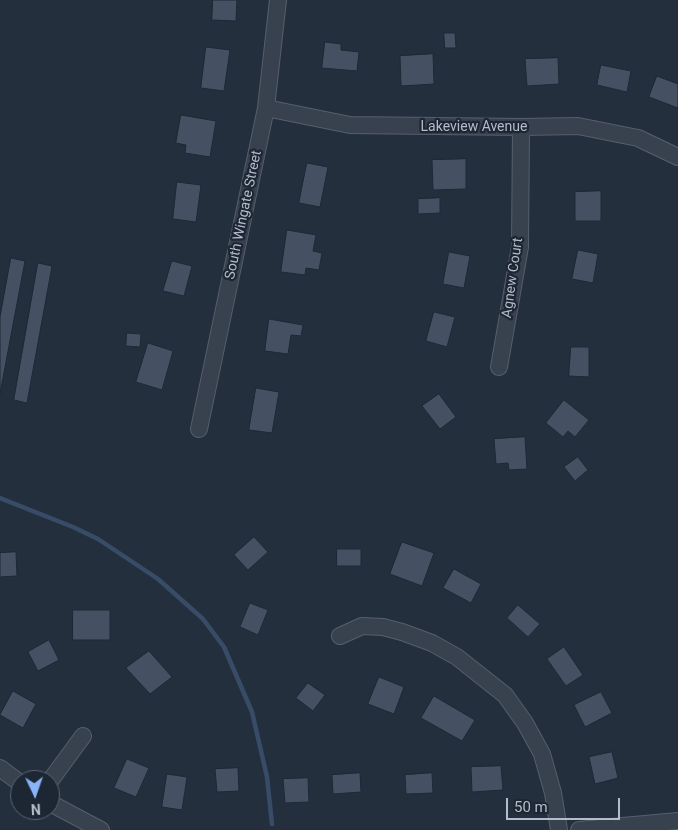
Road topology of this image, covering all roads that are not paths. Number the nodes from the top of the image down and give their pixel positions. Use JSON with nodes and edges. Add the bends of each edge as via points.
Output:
{"nodes":[{"id":1,"x":278,"y":0,"type":"edge"},
{"id":2,"x":266,"y":108,"type":"junction"},
{"id":3,"x":520,"y":127,"type":"junction"},
{"id":4,"x":678,"y":157,"type":"edge"},
{"id":5,"x":499,"y":367,"type":"dead end"},
{"id":6,"x":199,"y":429,"type":"dead end"},
{"id":7,"x":340,"y":636,"type":"dead end"},
{"id":8,"x":83,"y":736,"type":"dead end"},
{"id":9,"x":58,"y":770,"type":"edge"},
{"id":10,"x":60,"y":807,"type":"edge"},
{"id":11,"x":678,"y":821,"type":"edge"},
{"id":12,"x":101,"y":830,"type":"edge"},
{"id":13,"x":559,"y":830,"type":"edge"},
{"id":14,"x":579,"y":830,"type":"edge"}],
"edges":[{"from":1,"to":2,"type":"street","name":"South Wingate Street"},
{"from":2,"to":3,"type":"street","name":"Lakeview Avenue","via":[[350,125]]},
{"from":2,"to":6,"type":"street","name":"South Wingate Street"},
{"from":3,"to":4,"type":"street","name":"Lakeview Avenue","via":[[578,126],[638,138]]},
{"from":3,"to":5,"type":"street","name":"Agnew Court","via":[[520,247]]},
{"from":7,"to":13,"type":"street","via":[[362,626],[402,632],[457,656],[504,695],[542,754]]},
{"from":8,"to":9,"type":"street"},
{"from":10,"to":12,"type":"street"},
{"from":11,"to":14,"type":"street"}]}
